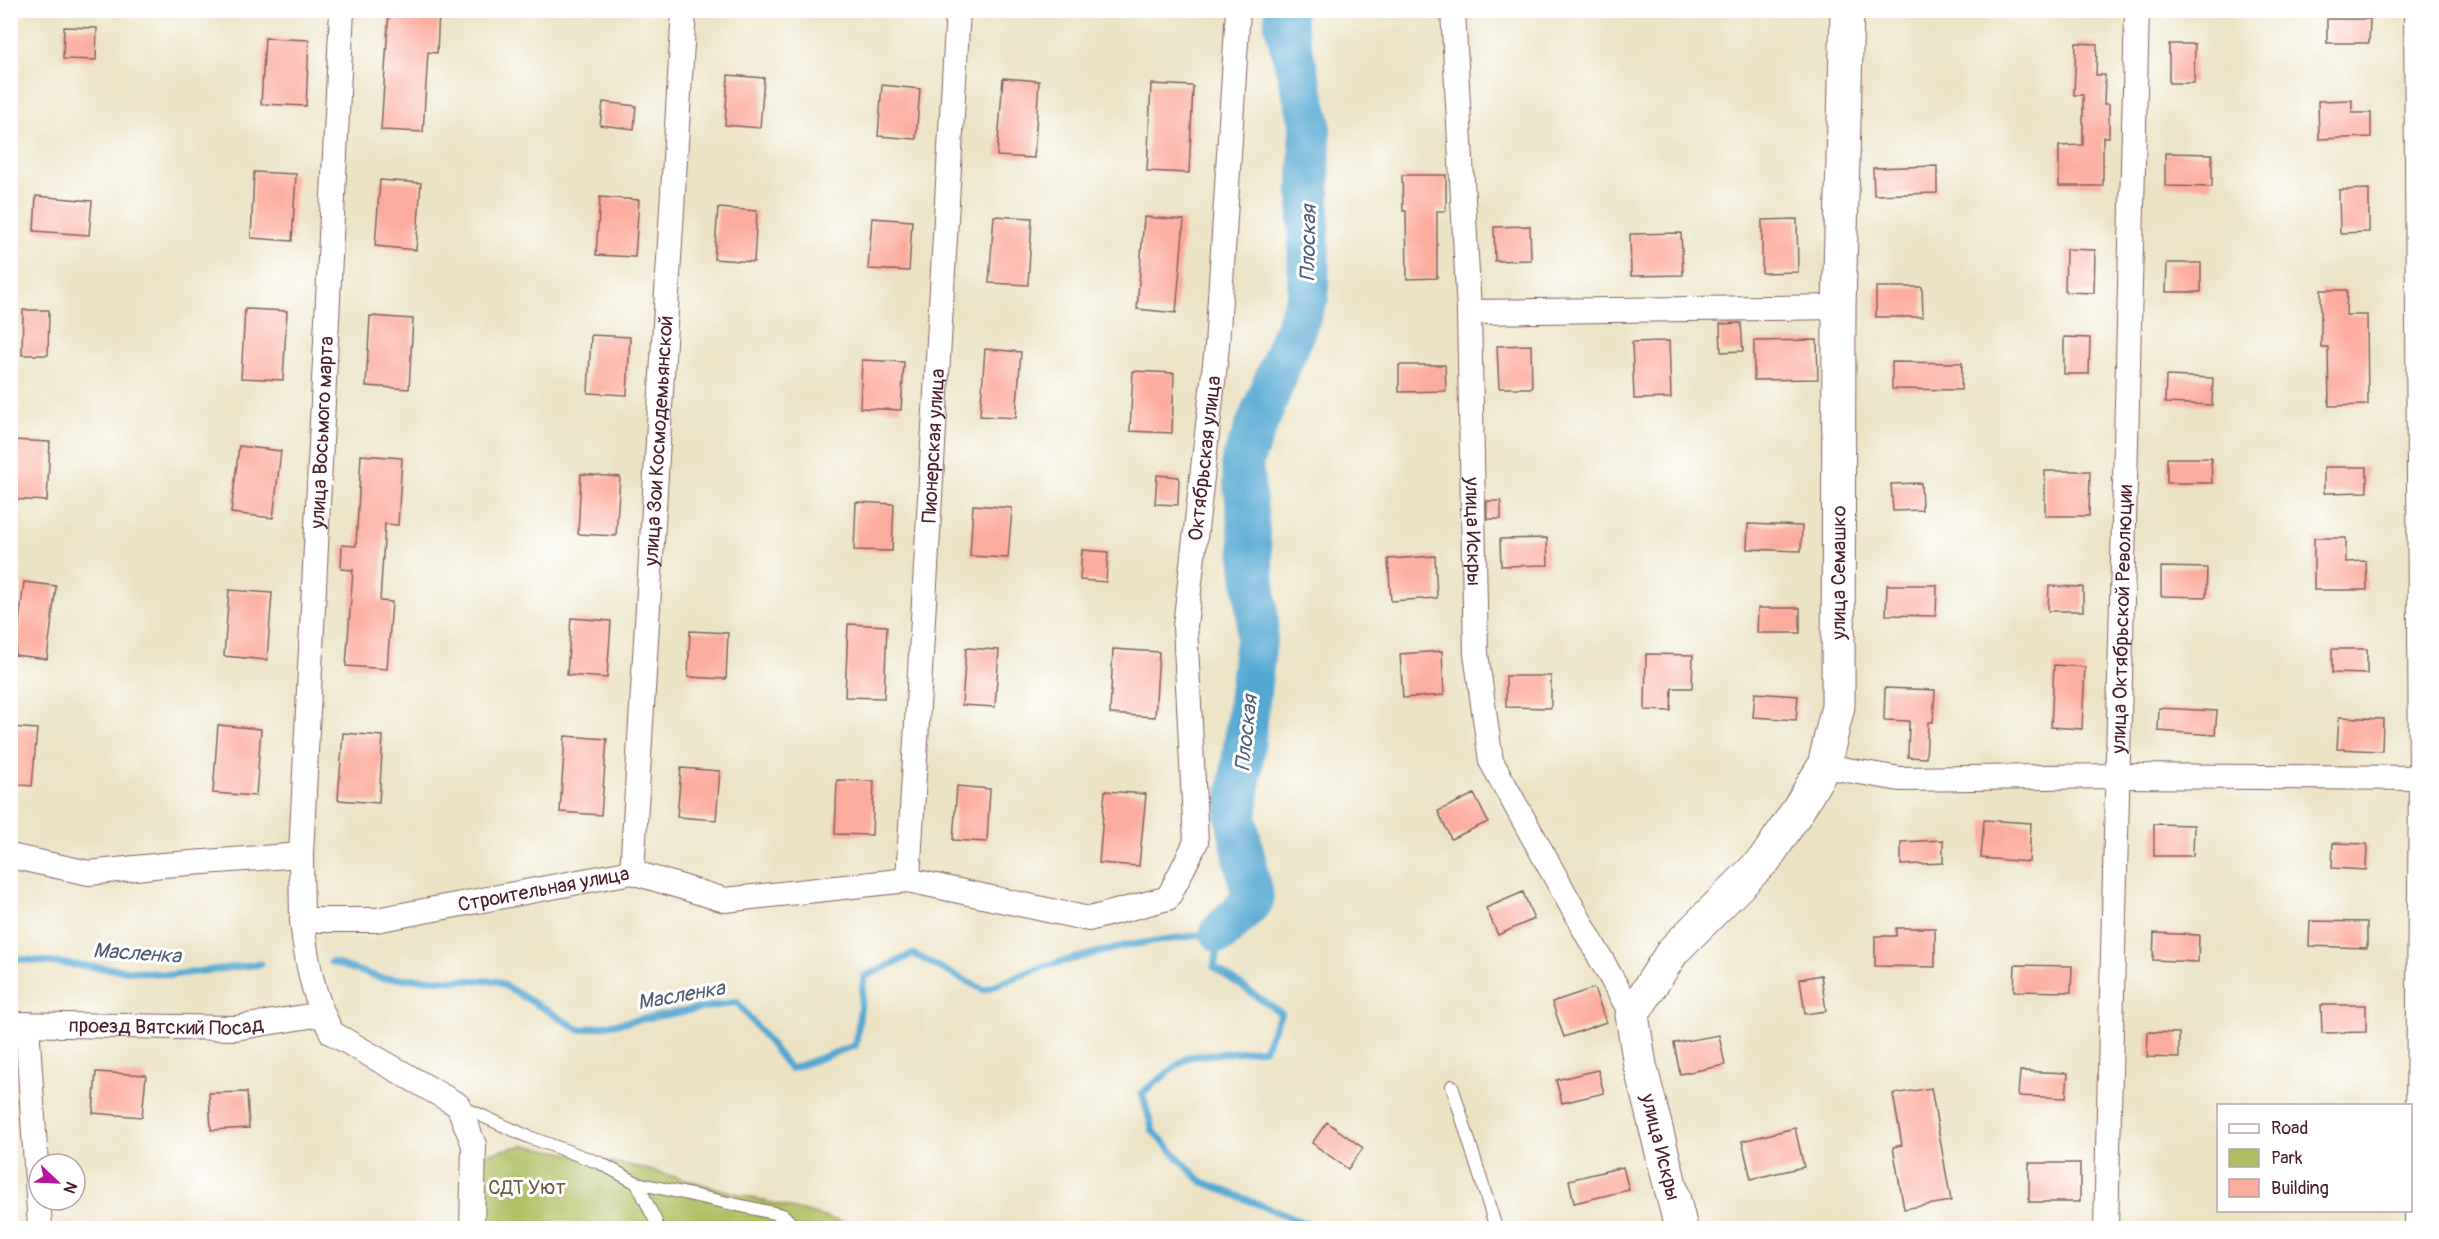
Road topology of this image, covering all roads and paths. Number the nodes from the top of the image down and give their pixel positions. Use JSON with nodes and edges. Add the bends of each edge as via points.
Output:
{"nodes":[{"id":1,"x":342,"y":10,"type":"edge"},
{"id":2,"x":684,"y":10,"type":"edge"},
{"id":3,"x":958,"y":10,"type":"edge"},
{"id":4,"x":1238,"y":10,"type":"edge"},
{"id":5,"x":1453,"y":10,"type":"edge"},
{"id":6,"x":1847,"y":10,"type":"edge"},
{"id":7,"x":2137,"y":10,"type":"edge"},
{"id":8,"x":2416,"y":10,"type":"edge"},
{"id":9,"x":1839,"y":307,"type":"junction"},
{"id":10,"x":1469,"y":312,"type":"junction"},
{"id":11,"x":1824,"y":766,"type":"junction"},
{"id":12,"x":2116,"y":776,"type":"junction"},
{"id":13,"x":2425,"y":779,"type":"edge"},
{"id":14,"x":301,"y":855,"type":"junction"},
{"id":15,"x":10,"y":856,"type":"edge"},
{"id":16,"x":632,"y":872,"type":"junction"},
{"id":17,"x":908,"y":880,"type":"junction"},
{"id":18,"x":1168,"y":898,"type":"joint"},
{"id":19,"x":302,"y":920,"type":"junction"},
{"id":20,"x":321,"y":1014,"type":"junction"},
{"id":21,"x":1632,"y":1015,"type":"junction"},
{"id":22,"x":19,"y":1024,"type":"edge"},
{"id":23,"x":1452,"y":1086,"type":"dead end"},
{"id":24,"x":458,"y":1105,"type":"junction"},
{"id":25,"x":637,"y":1183,"type":"junction"},
{"id":26,"x":40,"y":1228,"type":"edge"},
{"id":27,"x":472,"y":1228,"type":"edge"},
{"id":28,"x":656,"y":1228,"type":"edge"},
{"id":29,"x":796,"y":1228,"type":"edge"},
{"id":30,"x":1496,"y":1228,"type":"edge"},
{"id":31,"x":1681,"y":1228,"type":"edge"},
{"id":32,"x":2106,"y":1228,"type":"edge"},
{"id":33,"x":2416,"y":1228,"type":"edge"}],
"edges":[{"from":1,"to":14,"type":"street","name":"улица Восьмого марта"},
{"from":2,"to":16,"type":"street","name":"улица Зои Космодемьянской"},
{"from":3,"to":17,"type":"street","name":"Пионерская улица"},
{"from":4,"to":18,"type":"street","name":"Октябрьская улица","via":[[1217,346],[1185,626],[1196,842]]},
{"from":5,"to":10,"type":"street","name":"улица Искры"},
{"from":6,"to":9,"type":"main road","name":"улица Семашко"},
{"from":7,"to":12,"type":"street","name":"улица Октябрьской Революции"},
{"from":8,"to":13,"type":"street"},
{"from":9,"to":10,"type":"street"},
{"from":9,"to":11,"type":"main road","name":"улица Семашко","via":[[1838,706]]},
{"from":10,"to":21,"type":"street","name":"улица Искры","via":[[1476,654],[1491,761]]},
{"from":11,"to":12,"type":"street","via":[[1900,779]]},
{"from":11,"to":21,"type":"main road","name":"улица Семашко","via":[[1766,858],[1672,951]]},
{"from":12,"to":13,"type":"street"},
{"from":12,"to":32,"type":"street","name":"улица Октябрьской Революции"},
{"from":13,"to":33,"type":"street"},
{"from":14,"to":15,"type":"street","via":[[89,873]]},
{"from":14,"to":19,"type":"street"},
{"from":16,"to":17,"type":"street","name":"Строительная улица","via":[[725,900]]},
{"from":16,"to":19,"type":"street","name":"Строительная улица","via":[[376,920]]},
{"from":17,"to":18,"type":"street","name":"Строительная улица","via":[[1089,919]]},
{"from":19,"to":20,"type":"street","via":[[306,959]]},
{"from":20,"to":22,"type":"street","name":"проезд Вятский Посад","via":[[235,1028]]},
{"from":20,"to":24,"type":"street","via":[[332,1033]]},
{"from":21,"to":31,"type":"main road","name":"улица Искры","via":[[1640,1065]]},
{"from":22,"to":26,"type":"street"},
{"from":23,"to":30,"type":"lane"},
{"from":24,"to":25,"type":"lane","via":[[600,1163]]},
{"from":24,"to":27,"type":"street","via":[[474,1144]]},
{"from":25,"to":28,"type":"lane"},
{"from":25,"to":29,"type":"lane","via":[[783,1215]]}]}
